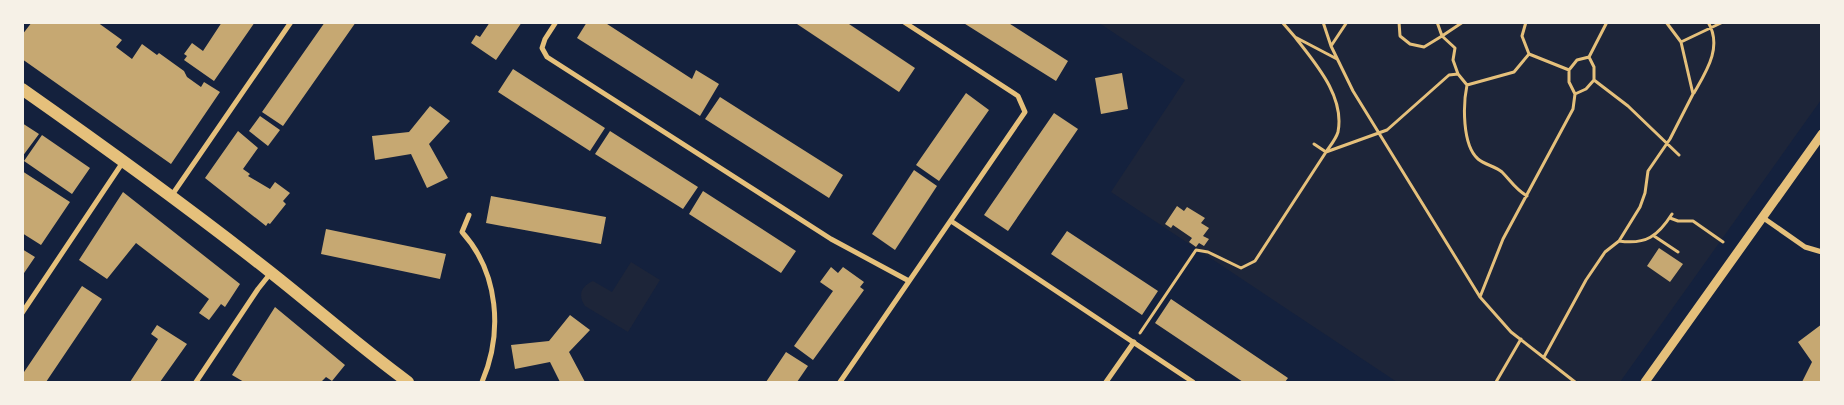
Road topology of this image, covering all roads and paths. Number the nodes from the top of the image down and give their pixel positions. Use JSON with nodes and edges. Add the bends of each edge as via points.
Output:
{"nodes":[{"id":1,"x":291,"y":22,"type":"edge"},
{"id":2,"x":556,"y":22,"type":"edge"},
{"id":3,"x":904,"y":22,"type":"edge"},
{"id":4,"x":1282,"y":22,"type":"edge"},
{"id":5,"x":1323,"y":22,"type":"edge"},
{"id":6,"x":1347,"y":22,"type":"edge"},
{"id":7,"x":1399,"y":22,"type":"edge"},
{"id":8,"x":1437,"y":22,"type":"edge"},
{"id":9,"x":1463,"y":22,"type":"edge"},
{"id":10,"x":1526,"y":22,"type":"edge"},
{"id":11,"x":1542,"y":22,"type":"edge"},
{"id":12,"x":1546,"y":22,"type":"edge"},
{"id":13,"x":1608,"y":22,"type":"edge"},
{"id":14,"x":1666,"y":22,"type":"edge"},
{"id":15,"x":1708,"y":22,"type":"edge"},
{"id":16,"x":1723,"y":22,"type":"edge"},
{"id":17,"x":1712,"y":29,"type":"junction"},
{"id":18,"x":1442,"y":36,"type":"junction"},
{"id":19,"x":1295,"y":37,"type":"junction"},
{"id":20,"x":1681,"y":42,"type":"junction"},
{"id":21,"x":1330,"y":46,"type":"junction"},
{"id":22,"x":1529,"y":54,"type":"junction"},
{"id":23,"x":1589,"y":57,"type":"junction"},
{"id":24,"x":1337,"y":59,"type":"junction"},
{"id":25,"x":1568,"y":70,"type":"junction"},
{"id":26,"x":1458,"y":74,"type":"junction"},
{"id":27,"x":1594,"y":80,"type":"junction"},
{"id":28,"x":1467,"y":85,"type":"junction"},
{"id":29,"x":22,"y":89,"type":"edge"},
{"id":30,"x":1575,"y":94,"type":"junction"},
{"id":31,"x":1693,"y":94,"type":"junction"},
{"id":32,"x":1822,"y":134,"type":"edge"},
{"id":33,"x":1380,"y":135,"type":"junction"},
{"id":34,"x":1314,"y":144,"type":"dead end"},
{"id":35,"x":1666,"y":144,"type":"junction"},
{"id":36,"x":1326,"y":152,"type":"junction"},
{"id":37,"x":1679,"y":155,"type":"dead end"},
{"id":38,"x":124,"y":161,"type":"junction"},
{"id":39,"x":171,"y":195,"type":"junction"},
{"id":40,"x":1527,"y":196,"type":"junction"},
{"id":41,"x":469,"y":215,"type":"dead end"},
{"id":42,"x":1762,"y":217,"type":"junction"},
{"id":43,"x":951,"y":221,"type":"junction"},
{"id":44,"x":1654,"y":236,"type":"junction"},
{"id":45,"x":1619,"y":242,"type":"junction"},
{"id":46,"x":1724,"y":242,"type":"dead end"},
{"id":47,"x":1678,"y":252,"type":"dead end"},
{"id":48,"x":1822,"y":252,"type":"edge"},
{"id":49,"x":271,"y":273,"type":"junction"},
{"id":50,"x":909,"y":281,"type":"junction"},
{"id":51,"x":1480,"y":297,"type":"junction"},
{"id":52,"x":22,"y":313,"type":"edge"},
{"id":53,"x":1521,"y":339,"type":"junction"},
{"id":54,"x":1134,"y":342,"type":"junction"},
{"id":55,"x":1544,"y":357,"type":"junction"},
{"id":56,"x":196,"y":382,"type":"edge"},
{"id":57,"x":408,"y":382,"type":"edge"},
{"id":58,"x":482,"y":382,"type":"edge"},
{"id":59,"x":840,"y":382,"type":"edge"},
{"id":60,"x":1106,"y":382,"type":"edge"},
{"id":61,"x":1193,"y":382,"type":"edge"},
{"id":62,"x":1496,"y":382,"type":"edge"},
{"id":63,"x":1575,"y":382,"type":"edge"},
{"id":64,"x":1645,"y":382,"type":"edge"}],
"edges":[{"from":1,"to":39,"type":"street"},
{"from":2,"to":50,"type":"street","via":[[542,48],[547,57],[831,239]]},
{"from":3,"to":43,"type":"street","via":[[1018,96],[1025,112]]},
{"from":4,"to":19,"type":"path"},
{"from":5,"to":21,"type":"path"},
{"from":6,"to":21,"type":"path"},
{"from":7,"to":18,"type":"path","via":[[1400,36],[1410,44],[1424,46]]},
{"from":8,"to":18,"type":"path"},
{"from":9,"to":18,"type":"path"},
{"from":10,"to":22,"type":"path","via":[[1522,36]]},
{"from":11,"to":12,"type":"path"},
{"from":13,"to":23,"type":"path"},
{"from":14,"to":20,"type":"path"},
{"from":15,"to":17,"type":"path"},
{"from":16,"to":17,"type":"path"},
{"from":17,"to":20,"type":"path"},
{"from":17,"to":31,"type":"path","via":[[1712,62]]},
{"from":18,"to":26,"type":"path","via":[[1456,48],[1453,60]]},
{"from":19,"to":24,"type":"path"},
{"from":19,"to":36,"type":"path","via":[[1336,99],[1338,134]]},
{"from":20,"to":31,"type":"path"},
{"from":21,"to":24,"type":"path"},
{"from":22,"to":25,"type":"path"},
{"from":22,"to":28,"type":"path","via":[[1514,72]]},
{"from":23,"to":25,"type":"path","via":[[1576,60]]},
{"from":23,"to":27,"type":"path","via":[[1594,66]]},
{"from":24,"to":33,"type":"path"},
{"from":25,"to":30,"type":"path"},
{"from":26,"to":28,"type":"path"},
{"from":26,"to":33,"type":"path","via":[[1449,75]]},
{"from":27,"to":30,"type":"path"},
{"from":27,"to":35,"type":"path","via":[[1628,106]]},
{"from":28,"to":40,"type":"path","via":[[1463,104],[1471,149],[1477,158],[1497,168],[1516,190]]},
{"from":29,"to":38,"type":"main road"},
{"from":30,"to":40,"type":"path","via":[[1565,126]]},
{"from":31,"to":35,"type":"path"},
{"from":32,"to":42,"type":"street"},
{"from":33,"to":36,"type":"path"},
{"from":33,"to":51,"type":"path"},
{"from":34,"to":36,"type":"path"},
{"from":35,"to":37,"type":"path"},
{"from":35,"to":45,"type":"path","via":[[1648,171],[1640,207]]},
{"from":36,"to":54,"type":"path","via":[[1255,260],[1241,268],[1208,252],[1196,250]]},
{"from":38,"to":39,"type":"main road"},
{"from":38,"to":52,"type":"street"},
{"from":39,"to":49,"type":"main road"},
{"from":40,"to":51,"type":"path","via":[[1503,238]]},
{"from":41,"to":58,"type":"street","via":[[462,232],[474,245],[490,282],[496,324],[492,359]]},
{"from":42,"to":48,"type":"street","via":[[1805,247]]},
{"from":42,"to":64,"type":"street"},
{"from":43,"to":50,"type":"street"},
{"from":43,"to":54,"type":"street"},
{"from":44,"to":45,"type":"path","via":[[1635,244]]},
{"from":44,"to":46,"type":"path","via":[[1671,216],[1678,221],[1693,221]]},
{"from":44,"to":47,"type":"path"},
{"from":45,"to":55,"type":"path","via":[[1605,252],[1586,280]]},
{"from":49,"to":56,"type":"street"},
{"from":49,"to":57,"type":"main road"},
{"from":50,"to":59,"type":"street"},
{"from":51,"to":53,"type":"path"},
{"from":53,"to":55,"type":"path"},
{"from":53,"to":62,"type":"path"},
{"from":54,"to":60,"type":"street"},
{"from":54,"to":61,"type":"street"},
{"from":55,"to":63,"type":"path"}]}
